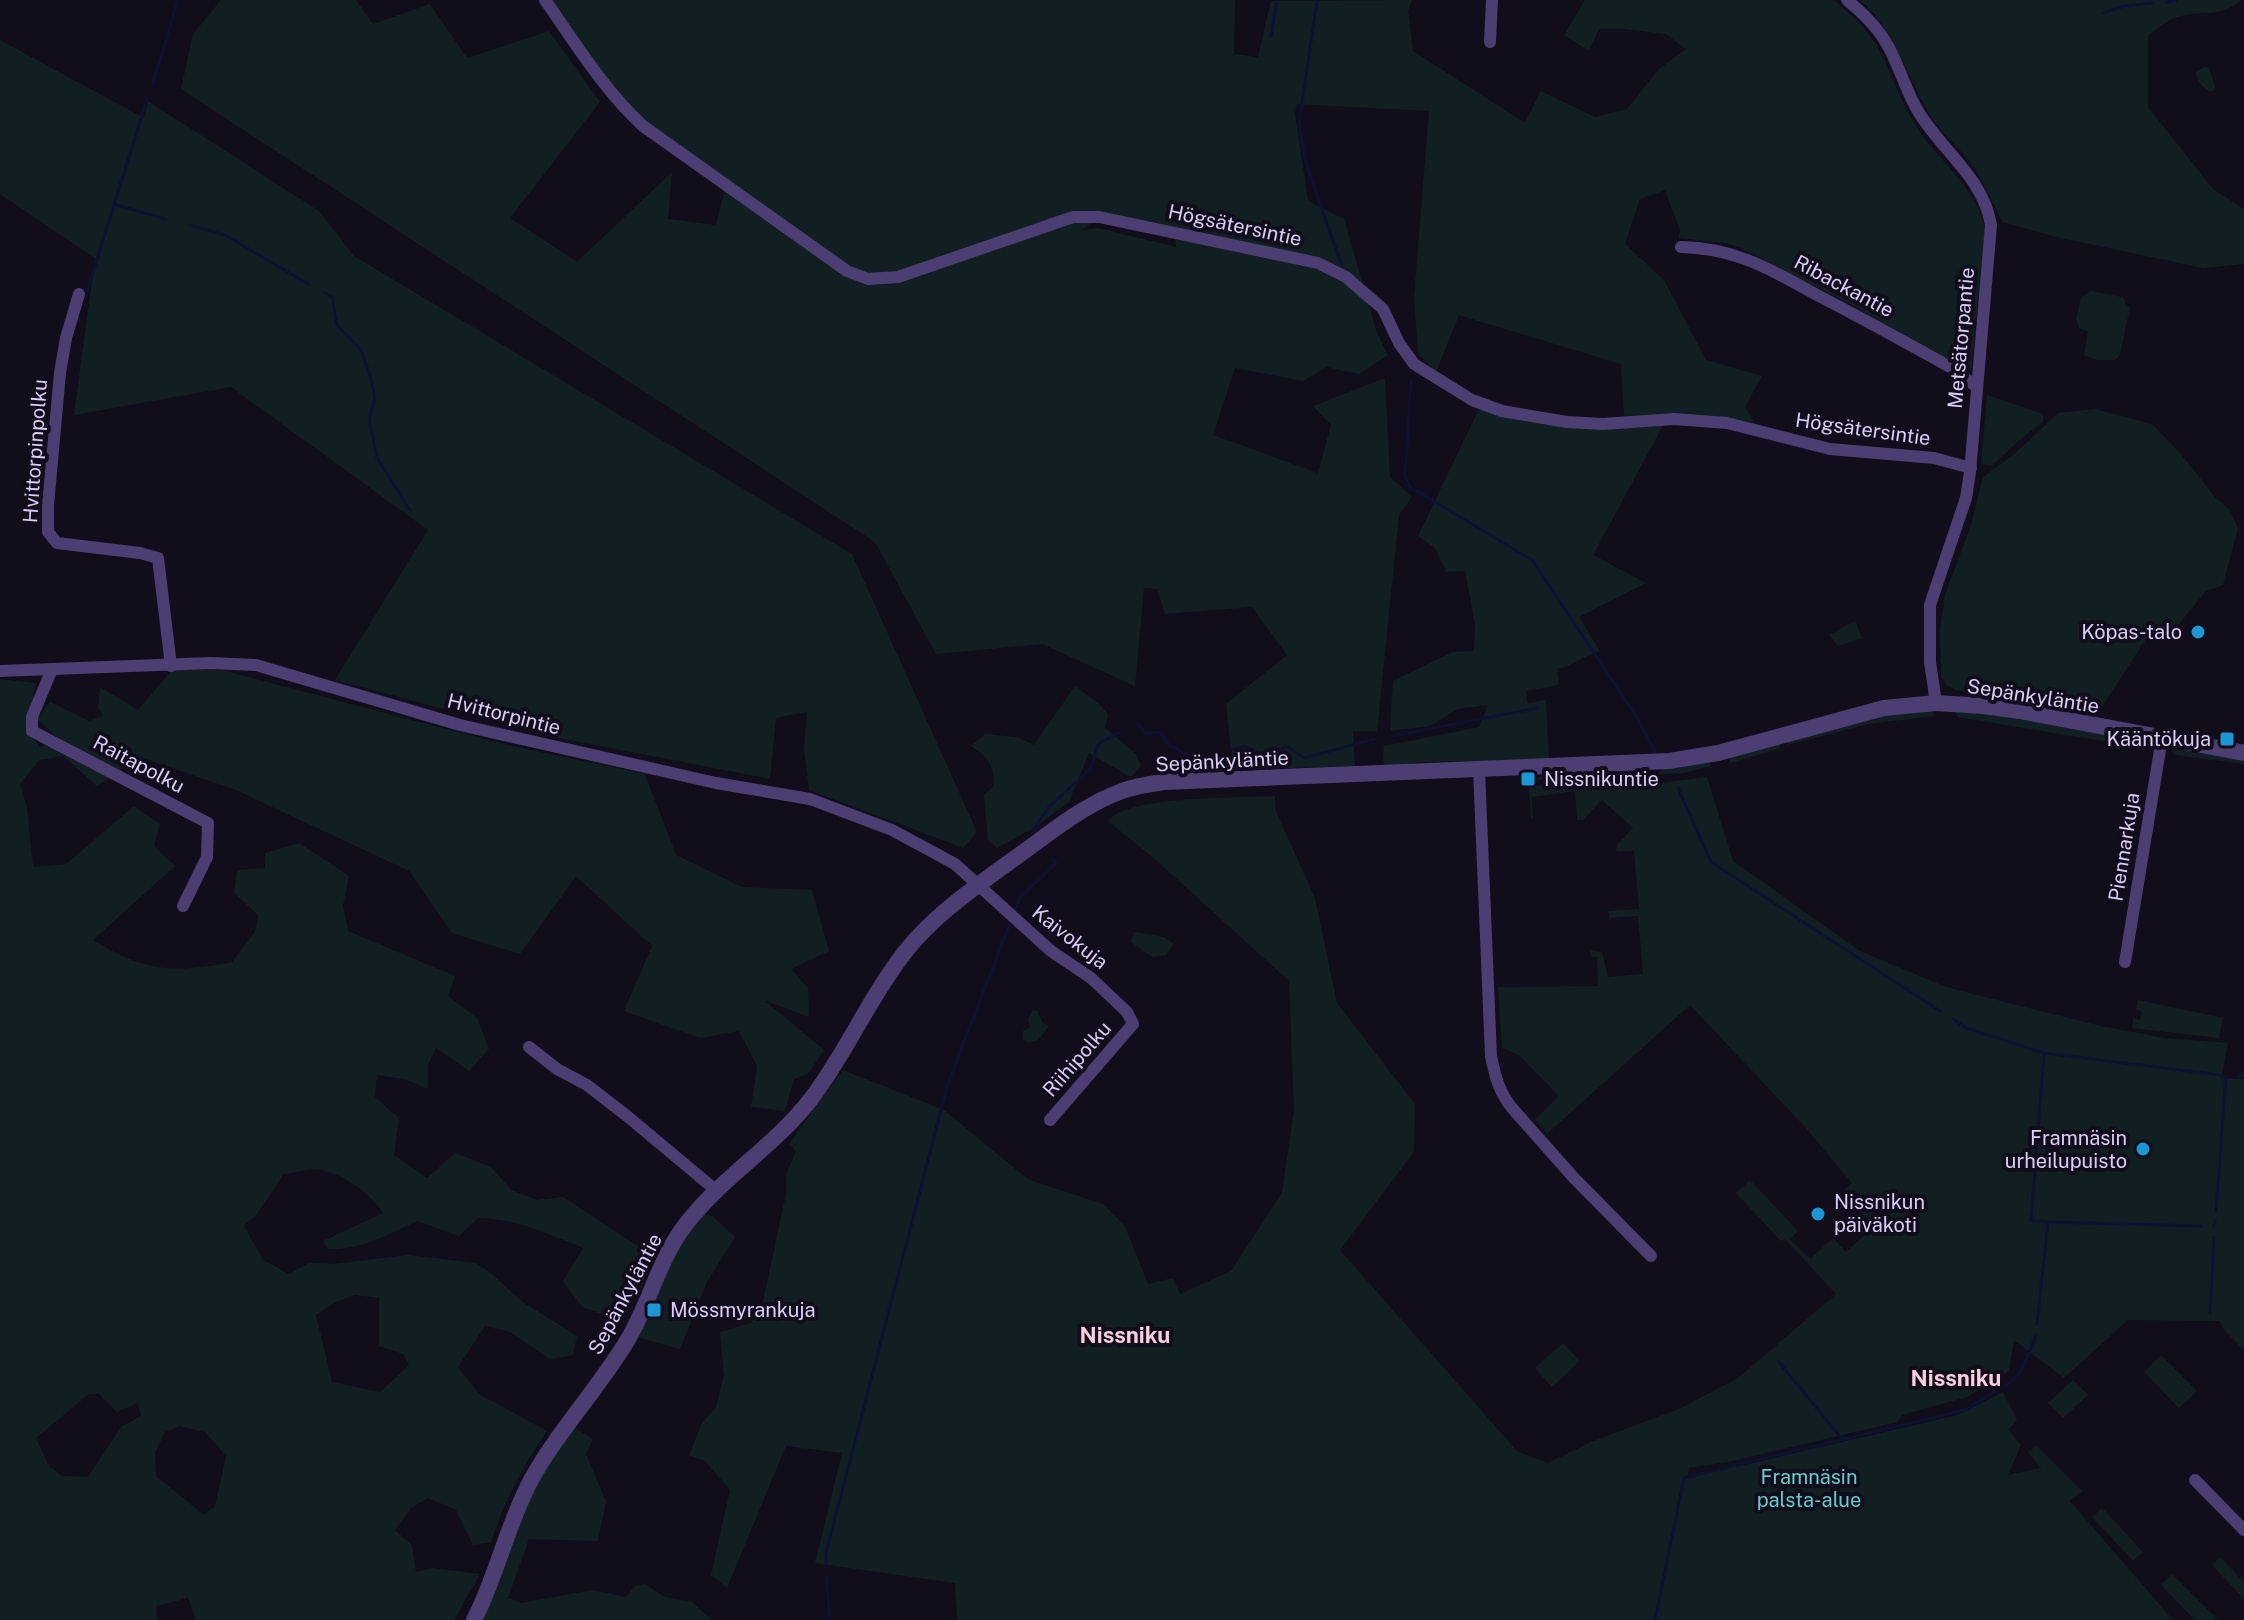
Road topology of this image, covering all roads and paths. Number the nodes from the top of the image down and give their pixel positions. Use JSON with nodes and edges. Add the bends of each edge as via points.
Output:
{"nodes":[{"id":1,"x":545,"y":0,"type":"edge"},
{"id":2,"x":1492,"y":0,"type":"edge"},
{"id":3,"x":1847,"y":0,"type":"edge"},
{"id":4,"x":1490,"y":42,"type":"dead end"},
{"id":5,"x":1681,"y":247,"type":"dead end"},
{"id":6,"x":79,"y":294,"type":"dead end"},
{"id":7,"x":1977,"y":387,"type":"junction"},
{"id":8,"x":1971,"y":468,"type":"junction"},
{"id":9,"x":171,"y":666,"type":"junction"},
{"id":10,"x":52,"y":669,"type":"junction"},
{"id":11,"x":0,"y":671,"type":"edge"},
{"id":12,"x":1936,"y":703,"type":"junction"},
{"id":13,"x":2162,"y":738,"type":"junction"},
{"id":14,"x":2244,"y":753,"type":"edge"},
{"id":15,"x":1479,"y":770,"type":"junction"},
{"id":16,"x":980,"y":884,"type":"junction"},
{"id":17,"x":183,"y":906,"type":"dead end"},
{"id":18,"x":2125,"y":962,"type":"dead end"},
{"id":19,"x":1133,"y":1024,"type":"joint"},
{"id":20,"x":529,"y":1047,"type":"dead end"},
{"id":21,"x":1050,"y":1120,"type":"dead end"},
{"id":22,"x":718,"y":1192,"type":"junction"},
{"id":23,"x":1651,"y":1256,"type":"dead end"},
{"id":24,"x":2195,"y":1480,"type":"dead end"},
{"id":25,"x":2244,"y":1530,"type":"edge"},
{"id":26,"x":474,"y":1620,"type":"edge"}],
"edges":[{"from":1,"to":8,"type":"street","name":"Högsätersintie","via":[[598,78],[643,126],[847,271],[868,279],[898,277],[1073,217],[1099,217],[1318,263],[1346,277],[1383,309],[1414,364],[1472,400],[1502,411],[1603,424],[1674,419],[1727,423],[1830,449],[1934,458]]},
{"from":2,"to":4,"type":"street"},
{"from":3,"to":7,"type":"street","name":"Metsätorpantie","via":[[1888,45],[1925,122],[1964,166],[1988,209]]},
{"from":5,"to":7,"type":"street","name":"Ribackantie","via":[[1733,253],[1773,270]]},
{"from":6,"to":9,"type":"street","name":"Hvittorpinpolku","via":[[60,373],[48,532],[57,543],[158,558]]},
{"from":7,"to":8,"type":"street","name":"Metsätorpantie"},
{"from":8,"to":12,"type":"street","name":"Metsätorpantie","via":[[1930,605]]},
{"from":9,"to":10,"type":"street","name":"Hvittorpintie"},
{"from":9,"to":16,"type":"street","name":"Hvittorpintie","via":[[256,665],[460,725],[716,783],[802,797],[892,830],[937,852]]},
{"from":10,"to":11,"type":"street","name":"Hvittorpintie"},
{"from":10,"to":17,"type":"street","name":"Raitapolku","via":[[32,717],[32,731],[208,823],[207,857]]},
{"from":12,"to":13,"type":"street","name":"Sepänkyläntie","via":[[1983,706]]},
{"from":12,"to":15,"type":"street","name":"Sepänkyläntie","via":[[1872,710],[1684,759]]},
{"from":13,"to":14,"type":"street","name":"Sepänkyläntie"},
{"from":13,"to":18,"type":"street","name":"Piennarkuja"},
{"from":15,"to":16,"type":"street","name":"Sepänkyläntie","via":[[1222,778],[1142,786],[1079,812]]},
{"from":15,"to":23,"type":"street","via":[[1495,1078],[1522,1120]]},
{"from":16,"to":19,"type":"street","name":"Kaivokuja","via":[[1051,951],[1091,978]]},
{"from":16,"to":22,"type":"street","name":"Sepänkyläntie","via":[[908,949],[809,1102]]},
{"from":19,"to":21,"type":"street","name":"Riihipolku"},
{"from":20,"to":22,"type":"street","via":[[634,1120]]},
{"from":22,"to":26,"type":"street","name":"Sepänkyläntie","via":[[684,1227],[662,1262],[629,1339],[530,1483]]},
{"from":24,"to":25,"type":"street"}]}
